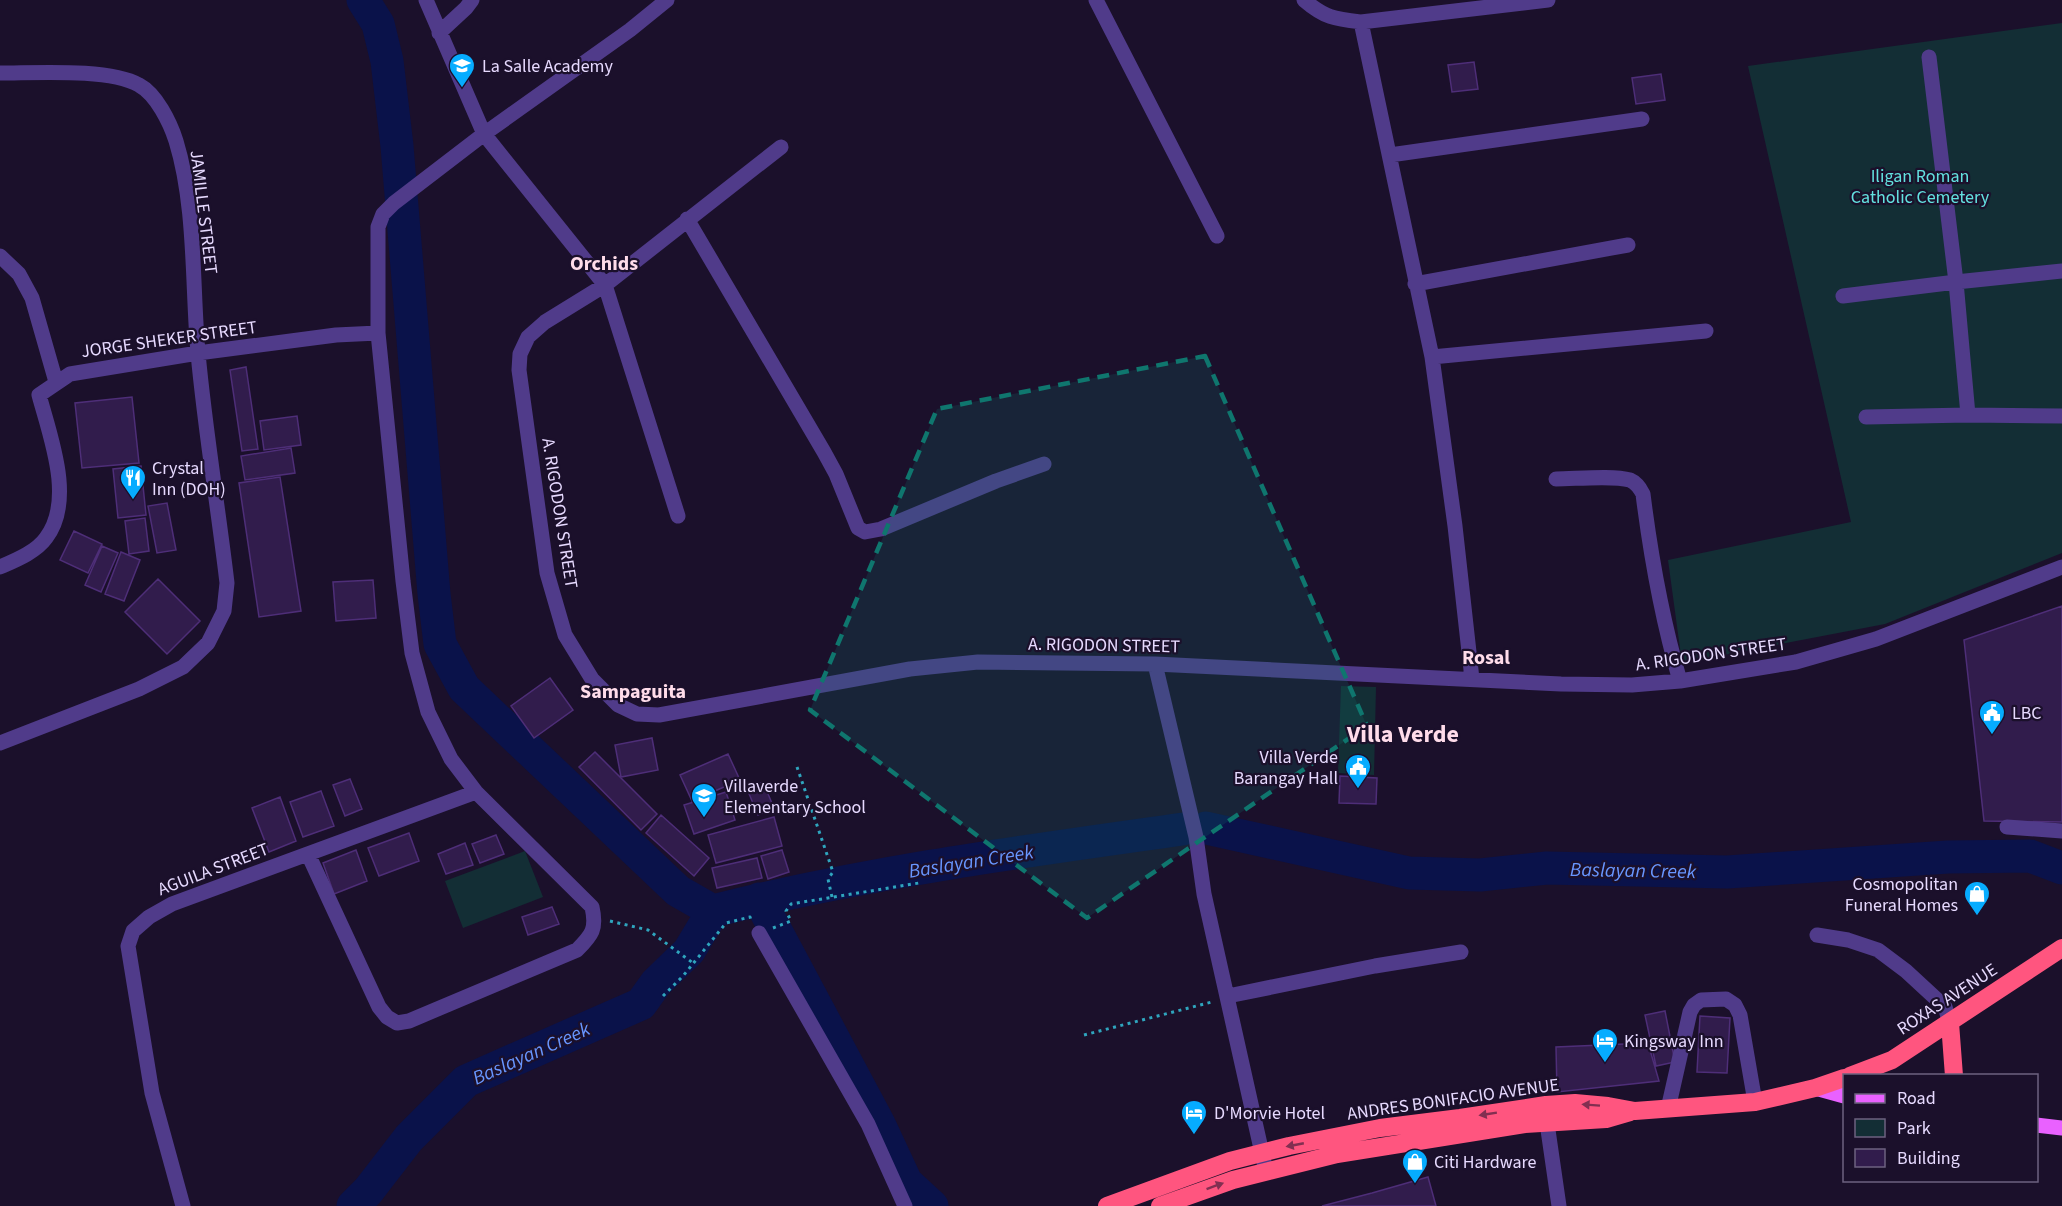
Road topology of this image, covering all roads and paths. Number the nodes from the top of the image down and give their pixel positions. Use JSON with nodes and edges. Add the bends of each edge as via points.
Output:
{"nodes":[{"id":1,"x":426,"y":0,"type":"edge"},
{"id":2,"x":472,"y":0,"type":"edge"},
{"id":3,"x":667,"y":0,"type":"edge"},
{"id":4,"x":1096,"y":0,"type":"edge"},
{"id":5,"x":1304,"y":0,"type":"edge"},
{"id":6,"x":1548,"y":0,"type":"edge"},
{"id":7,"x":1516,"y":2,"type":"edge"},
{"id":8,"x":1361,"y":22,"type":"junction"},
{"id":9,"x":439,"y":33,"type":"junction"},
{"id":10,"x":1929,"y":57,"type":"dead end"},
{"id":11,"x":0,"y":73,"type":"edge"},
{"id":12,"x":1642,"y":118,"type":"dead end"},
{"id":13,"x":484,"y":134,"type":"junction"},
{"id":14,"x":781,"y":147,"type":"dead end"},
{"id":15,"x":1390,"y":155,"type":"junction"},
{"id":16,"x":687,"y":219,"type":"junction"},
{"id":17,"x":1217,"y":237,"type":"dead end"},
{"id":18,"x":1628,"y":245,"type":"dead end"},
{"id":19,"x":0,"y":256,"type":"edge"},
{"id":20,"x":2062,"y":272,"type":"edge"},
{"id":21,"x":1956,"y":282,"type":"junction"},
{"id":22,"x":1415,"y":284,"type":"junction"},
{"id":23,"x":605,"y":285,"type":"junction"},
{"id":24,"x":1843,"y":296,"type":"dead end"},
{"id":25,"x":1706,"y":331,"type":"dead end"},
{"id":26,"x":378,"y":333,"type":"junction"},
{"id":27,"x":198,"y":353,"type":"junction"},
{"id":28,"x":1432,"y":357,"type":"junction"},
{"id":29,"x":56,"y":382,"type":"junction"},
{"id":30,"x":1968,"y":415,"type":"junction"},
{"id":31,"x":2062,"y":416,"type":"edge"},
{"id":32,"x":1866,"y":417,"type":"dead end"},
{"id":33,"x":1044,"y":464,"type":"dead end"},
{"id":34,"x":1556,"y":479,"type":"dead end"},
{"id":35,"x":678,"y":516,"type":"dead end"},
{"id":36,"x":0,"y":567,"type":"edge"},
{"id":37,"x":2062,"y":567,"type":"edge"},
{"id":38,"x":1155,"y":664,"type":"junction"},
{"id":39,"x":1472,"y":679,"type":"junction"},
{"id":40,"x":1680,"y":681,"type":"junction"},
{"id":41,"x":0,"y":743,"type":"edge"},
{"id":42,"x":797,"y":767,"type":"dead end"},
{"id":43,"x":476,"y":792,"type":"junction"},
{"id":44,"x":2007,"y":827,"type":"dead end"},
{"id":45,"x":2062,"y":831,"type":"edge"},
{"id":46,"x":308,"y":854,"type":"junction"},
{"id":47,"x":919,"y":883,"type":"dead end"},
{"id":48,"x":832,"y":896,"type":"junction"},
{"id":49,"x":594,"y":917,"type":"junction"},
{"id":50,"x":750,"y":917,"type":"dead end"},
{"id":51,"x":763,"y":932,"type":"joint"},
{"id":52,"x":1817,"y":935,"type":"dead end"},
{"id":53,"x":2062,"y":948,"type":"edge"},
{"id":54,"x":1461,"y":952,"type":"dead end"},
{"id":55,"x":691,"y":962,"type":"junction"},
{"id":56,"x":663,"y":996,"type":"dead end"},
{"id":57,"x":1228,"y":996,"type":"junction"},
{"id":58,"x":1950,"y":1023,"type":"junction"},
{"id":59,"x":1084,"y":1035,"type":"dead end"},
{"id":60,"x":1855,"y":1074,"type":"edge"},
{"id":61,"x":1954,"y":1074,"type":"edge"},
{"id":62,"x":1843,"y":1079,"type":"edge"},
{"id":63,"x":1815,"y":1088,"type":"junction"},
{"id":64,"x":1843,"y":1095,"type":"edge"},
{"id":65,"x":1755,"y":1102,"type":"junction"},
{"id":66,"x":1668,"y":1109,"type":"junction"},
{"id":67,"x":1546,"y":1114,"type":"junction"},
{"id":68,"x":2038,"y":1125,"type":"edge"},
{"id":69,"x":2062,"y":1128,"type":"edge"},
{"id":70,"x":1263,"y":1152,"type":"junction"},
{"id":71,"x":1266,"y":1171,"type":"junction"},
{"id":72,"x":183,"y":1206,"type":"edge"},
{"id":73,"x":905,"y":1206,"type":"edge"},
{"id":74,"x":1107,"y":1206,"type":"edge"},
{"id":75,"x":1160,"y":1206,"type":"edge"},
{"id":76,"x":1559,"y":1206,"type":"edge"}],
"edges":[{"from":1,"to":9,"type":"street"},
{"from":2,"to":9,"type":"street"},
{"from":3,"to":13,"type":"street"},
{"from":4,"to":17,"type":"street"},
{"from":5,"to":8,"type":"street","via":[[1318,13]]},
{"from":6,"to":7,"type":"street"},
{"from":7,"to":8,"type":"street"},
{"from":8,"to":15,"type":"street"},
{"from":9,"to":13,"type":"street"},
{"from":10,"to":21,"type":"street"},
{"from":11,"to":27,"type":"street","name":"JAMILLE STREET","via":[[111,74],[140,85],[163,110],[176,141],[185,188]]},
{"from":12,"to":15,"type":"street"},
{"from":13,"to":23,"type":"street"},
{"from":13,"to":26,"type":"street","via":[[384,214],[378,227]]},
{"from":14,"to":16,"type":"street","name":"A. RIGODON STREET"},
{"from":15,"to":22,"type":"street"},
{"from":16,"to":23,"type":"street","name":"A. RIGODON STREET"},
{"from":16,"to":33,"type":"street","via":[[824,452],[858,528],[865,532],[881,529]]},
{"from":18,"to":22,"type":"street"},
{"from":19,"to":29,"type":"street","via":[[19,274],[32,298]]},
{"from":20,"to":21,"type":"street"},
{"from":21,"to":24,"type":"street"},
{"from":21,"to":30,"type":"street"},
{"from":22,"to":28,"type":"street"},
{"from":23,"to":35,"type":"street"},
{"from":23,"to":38,"type":"street","name":"A. RIGODON STREET","via":[[528,337],[520,354],[519,370],[547,573],[565,635],[592,679],[618,705],[637,714],[659,715],[910,669],[978,662]]},
{"from":25,"to":28,"type":"street"},
{"from":26,"to":27,"type":"street","name":"JORGE SHEKER STREET"},
{"from":26,"to":43,"type":"street","via":[[412,653],[428,712],[451,759]]},
{"from":27,"to":29,"type":"street","name":"JORGE SHEKER STREET","via":[[70,374]]},
{"from":27,"to":41,"type":"street","name":"JAMILLE STREET","via":[[227,583],[224,611],[208,643],[183,667],[139,689]]},
{"from":28,"to":39,"type":"street"},
{"from":29,"to":36,"type":"street","via":[[39,395],[60,489],[57,515],[46,538]]},
{"from":30,"to":31,"type":"street"},
{"from":30,"to":32,"type":"street"},
{"from":34,"to":40,"type":"street","via":[[1620,478],[1639,486],[1656,586]]},
{"from":37,"to":40,"type":"street","name":"A. RIGODON STREET","via":[[1875,639],[1796,663]]},
{"from":38,"to":39,"type":"street","name":"A. RIGODON STREET"},
{"from":38,"to":57,"type":"street"},
{"from":39,"to":40,"type":"street","name":"A. RIGODON STREET","via":[[1632,685]]},
{"from":42,"to":48,"type":"path","via":[[833,872],[828,879]]},
{"from":43,"to":46,"type":"street","name":"AGUILA STREET"},
{"from":43,"to":49,"type":"street","via":[[592,907]]},
{"from":44,"to":45,"type":"street"},
{"from":46,"to":49,"type":"street","via":[[379,1007],[397,1023],[409,1022],[577,950],[588,939],[596,923]]},
{"from":46,"to":72,"type":"street","name":"AGUILA STREET","via":[[172,904],[133,931],[128,946],[152,1093]]},
{"from":47,"to":48,"type":"path"},
{"from":48,"to":51,"type":"path","via":[[790,904],[786,911],[791,921]]},
{"from":49,"to":55,"type":"path","via":[[648,930]]},
{"from":50,"to":55,"type":"path","via":[[726,923]]},
{"from":51,"to":73,"type":"street","via":[[868,1124]]},
{"from":52,"to":58,"type":"street","via":[[1878,950],[1945,1006]]},
{"from":53,"to":58,"type":"highway","name":"ROXAS AVENUE"},
{"from":54,"to":57,"type":"street"},
{"from":55,"to":56,"type":"path"},
{"from":57,"to":59,"type":"path"},
{"from":57,"to":70,"type":"street"},
{"from":58,"to":60,"type":"highway","name":"ROXAS AVENUE","via":[[1892,1060]]},
{"from":58,"to":61,"type":"highway"},
{"from":62,"to":63,"type":"highway"},
{"from":63,"to":64,"type":"main road"},
{"from":63,"to":65,"type":"highway","name":"ANDRES BONIFACIO AVENUE"},
{"from":65,"to":66,"type":"highway","name":"ANDRES BONIFACIO AVENUE"},
{"from":65,"to":66,"type":"street","via":[[1735,1005],[1726,999],[1701,1000],[1690,1012]]},
{"from":66,"to":67,"type":"highway","name":"ANDRES BONIFACIO AVENUE","via":[[1635,1111],[1575,1103]]},
{"from":67,"to":70,"type":"highway","name":"ANDRES BONIFACIO AVENUE","one_way":true,"via":[[1460,1118],[1380,1128]]},
{"from":67,"to":71,"type":"highway","name":"ANDRES BONIFACIO AVENUE","via":[[1525,1124],[1337,1154]]},
{"from":67,"to":76,"type":"street"},
{"from":68,"to":69,"type":"main road"},
{"from":70,"to":71,"type":"street"},
{"from":70,"to":74,"type":"highway","name":"ANDRES BONIFACIO AVENUE"},
{"from":75,"to":71,"type":"highway","name":"ANDRES BONIFACIO AVENUE","one_way":true}]}
